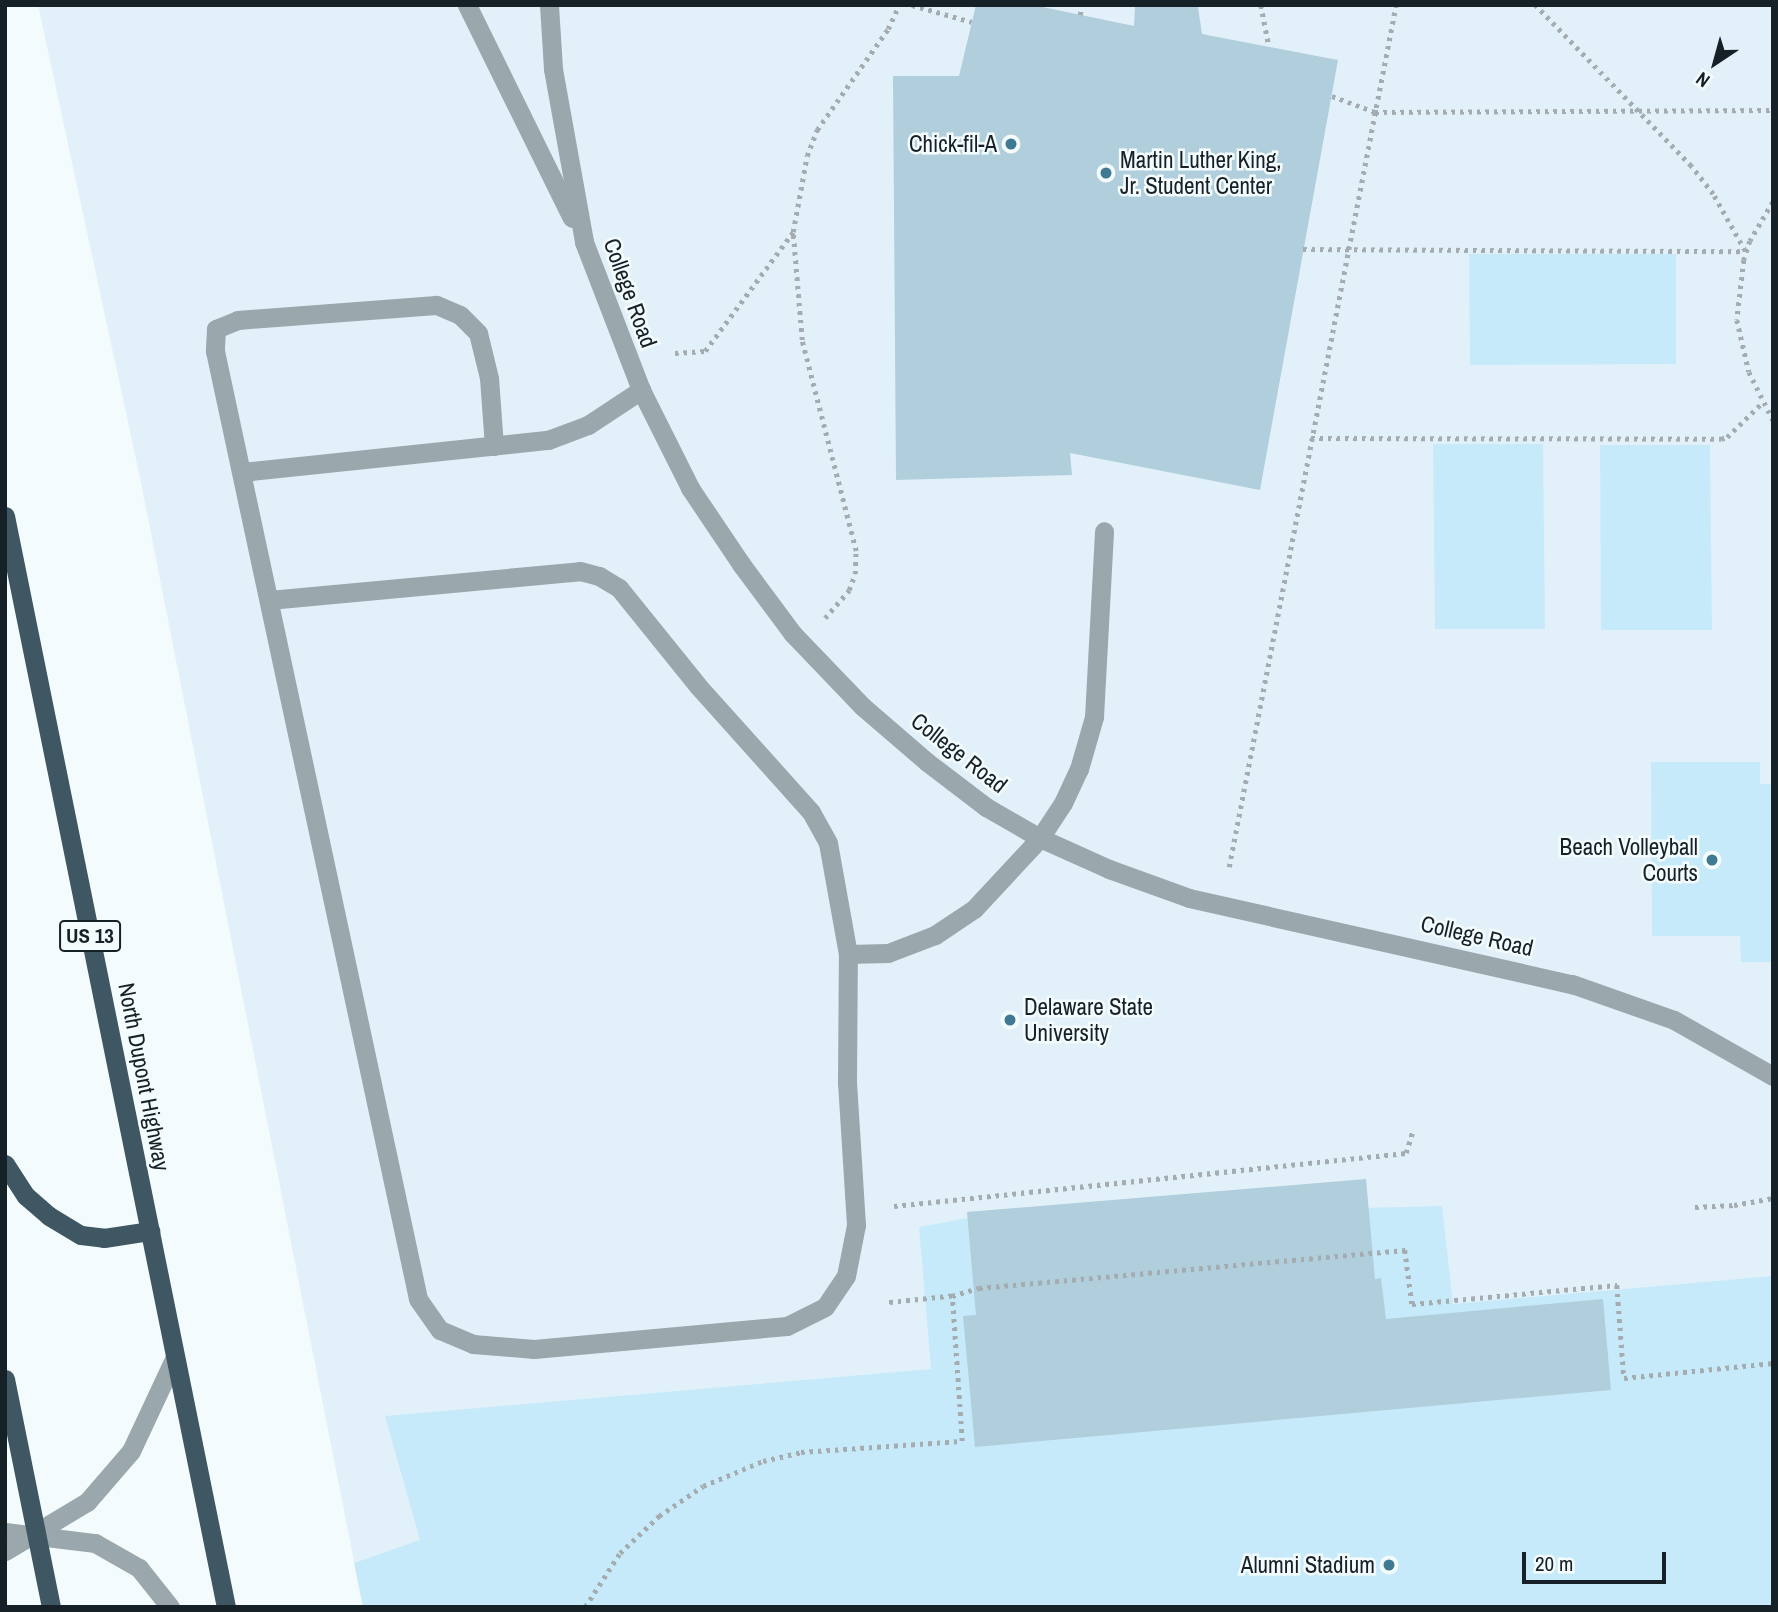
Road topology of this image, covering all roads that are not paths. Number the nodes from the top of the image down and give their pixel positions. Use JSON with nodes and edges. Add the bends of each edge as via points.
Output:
{"nodes":[{"id":1,"x":467,"y":5,"type":"edge"},
{"id":2,"x":552,"y":9,"type":"edge"},
{"id":3,"x":584,"y":242,"type":"junction"},
{"id":4,"x":640,"y":390,"type":"junction"},
{"id":5,"x":494,"y":446,"type":"junction"},
{"id":6,"x":242,"y":472,"type":"junction"},
{"id":7,"x":5,"y":516,"type":"edge"},
{"id":8,"x":1104,"y":531,"type":"dead end"},
{"id":9,"x":269,"y":600,"type":"junction"},
{"id":10,"x":1040,"y":838,"type":"junction"},
{"id":11,"x":848,"y":954,"type":"junction"},
{"id":12,"x":1773,"y":1076,"type":"edge"},
{"id":13,"x":5,"y":1164,"type":"edge"},
{"id":14,"x":150,"y":1231,"type":"junction"},
{"id":15,"x":175,"y":1357,"type":"junction"},
{"id":16,"x":5,"y":1379,"type":"edge"},
{"id":17,"x":5,"y":1532,"type":"edge"},
{"id":18,"x":37,"y":1534,"type":"junction"},
{"id":19,"x":5,"y":1551,"type":"edge"},
{"id":20,"x":51,"y":1607,"type":"edge"},
{"id":21,"x":170,"y":1607,"type":"edge"},
{"id":22,"x":226,"y":1607,"type":"edge"}],
"edges":[{"from":1,"to":3,"type":"street"},
{"from":2,"to":3,"type":"street","name":"College Road","via":[[553,69]]},
{"from":3,"to":4,"type":"street","name":"College Road"},
{"from":4,"to":5,"type":"street","via":[[588,425],[548,440]]},
{"from":4,"to":10,"type":"street","name":"College Road","via":[[690,488],[793,634],[862,706],[927,762],[986,807]]},
{"from":5,"to":6,"type":"street"},
{"from":5,"to":6,"type":"street","via":[[489,378],[478,332],[460,315],[436,305],[238,320],[216,329],[215,351]]},
{"from":6,"to":9,"type":"street"},
{"from":7,"to":14,"type":"highway","name":"North Dupont Highway","number":"US 13"},
{"from":8,"to":10,"type":"street","via":[[1094,717],[1074,780]]},
{"from":9,"to":11,"type":"street","via":[[580,571],[600,576],[619,588],[698,686],[811,812],[828,843]]},
{"from":9,"to":11,"type":"street","via":[[418,1299],[440,1330],[473,1344],[534,1349],[787,1326],[825,1307],[846,1276],[856,1225],[846,1083]]},
{"from":10,"to":11,"type":"street","via":[[974,909],[935,934],[888,953]]},
{"from":10,"to":12,"type":"street","name":"College Road","via":[[1189,898],[1572,984],[1674,1020]]},
{"from":13,"to":14,"type":"highway","via":[[26,1196],[80,1235],[104,1238]]},
{"from":14,"to":15,"type":"highway","name":"North Dupont Highway","number":"US 13"},
{"from":15,"to":18,"type":"street","via":[[131,1451],[88,1502]]},
{"from":15,"to":22,"type":"highway","name":"North Dupont Highway","number":"US 13"},
{"from":16,"to":18,"type":"highway"},
{"from":17,"to":18,"type":"street"},
{"from":18,"to":19,"type":"street"},
{"from":18,"to":20,"type":"highway"},
{"from":18,"to":21,"type":"street","via":[[95,1543],[139,1568]]}]}
